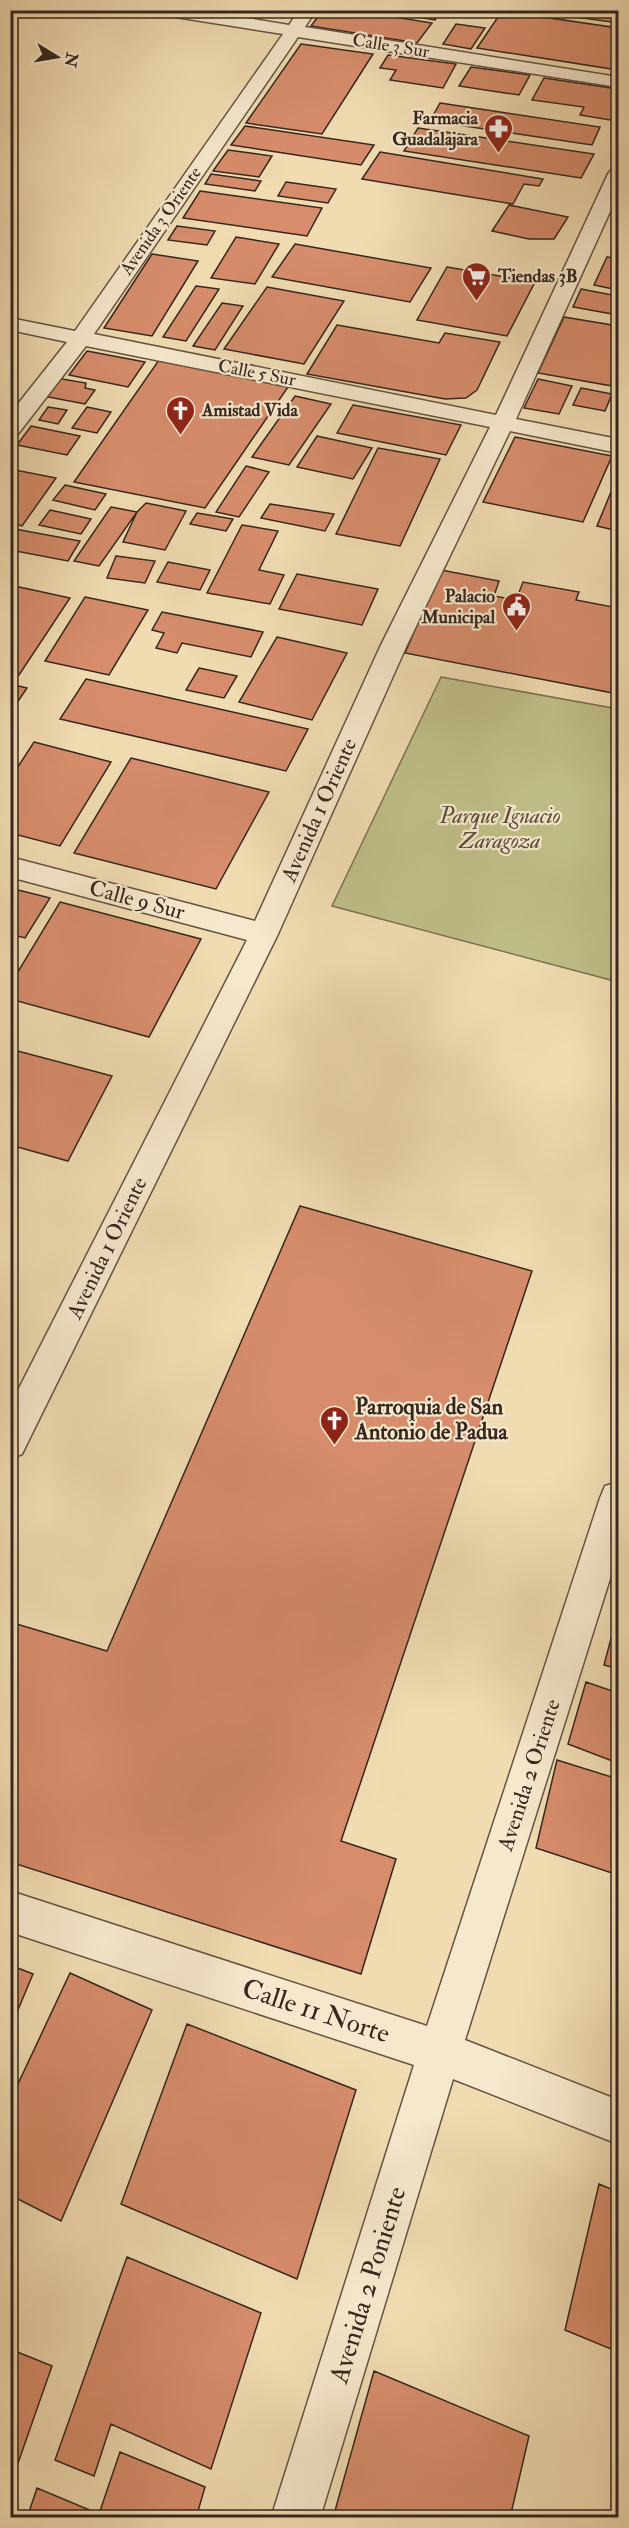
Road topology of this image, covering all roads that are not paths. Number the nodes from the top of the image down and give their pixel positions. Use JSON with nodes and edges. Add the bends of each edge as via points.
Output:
{"nodes":[{"id":1,"x":163,"y":10,"type":"edge"},
{"id":2,"x":308,"y":10,"type":"edge"},
{"id":3,"x":293,"y":30,"type":"junction"},
{"id":4,"x":618,"y":82,"type":"edge"},
{"id":5,"x":618,"y":174,"type":"edge"},
{"id":6,"x":10,"y":324,"type":"edge"},
{"id":7,"x":81,"y":338,"type":"junction"},
{"id":8,"x":503,"y":423,"type":"junction"},
{"id":9,"x":10,"y":429,"type":"edge"},
{"id":10,"x":618,"y":446,"type":"edge"},
{"id":11,"x":10,"y":867,"type":"edge"},
{"id":12,"x":264,"y":934,"type":"junction"},
{"id":13,"x":10,"y":1443,"type":"edge"},
{"id":14,"x":618,"y":1498,"type":"edge"},
{"id":15,"x":10,"y":1911,"type":"edge"},
{"id":16,"x":440,"y":2052,"type":"junction"},
{"id":17,"x":618,"y":2122,"type":"edge"},
{"id":18,"x":295,"y":2517,"type":"edge"}],
"edges":[{"from":1,"to":3,"type":"street","name":"Calle 3 Sur"},
{"from":2,"to":3,"type":"street","name":"Avenida 3 Oriente"},
{"from":3,"to":4,"type":"street","name":"Calle 3 Sur"},
{"from":3,"to":7,"type":"street","name":"Avenida 3 Oriente"},
{"from":5,"to":8,"type":"street","name":"Avenida 1 Oriente"},
{"from":6,"to":7,"type":"street","name":"Calle 5 Sur"},
{"from":7,"to":8,"type":"street","name":"Calle 5 Sur"},
{"from":7,"to":9,"type":"street","name":"Avenida 3 Oriente"},
{"from":8,"to":10,"type":"street","name":"Calle 5 Sur"},
{"from":8,"to":12,"type":"street","name":"Avenida 1 Oriente","via":[[393,647]]},
{"from":11,"to":12,"type":"street","name":"Calle 9 Sur"},
{"from":12,"to":13,"type":"street","name":"Avenida 1 Oriente"},
{"from":14,"to":16,"type":"street","name":"Avenida 2 Oriente"},
{"from":15,"to":16,"type":"street","name":"Calle 11 Norte"},
{"from":16,"to":17,"type":"street","name":"Calle 11 Norte"},
{"from":16,"to":18,"type":"street","name":"Avenida 2 Poniente"}]}
